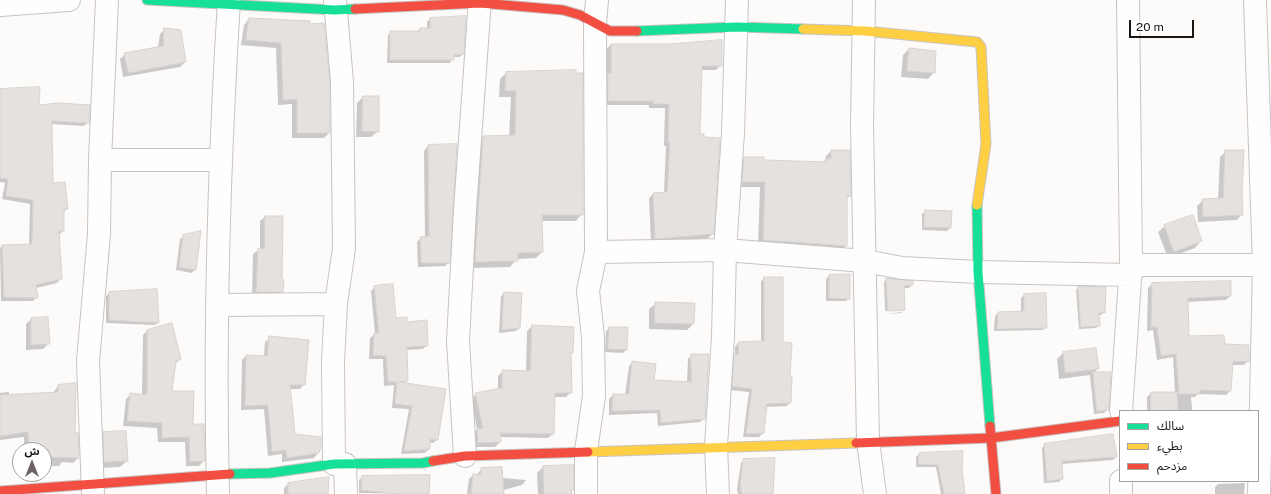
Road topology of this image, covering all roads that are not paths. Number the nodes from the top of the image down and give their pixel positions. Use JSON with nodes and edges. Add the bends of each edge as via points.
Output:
{"nodes":[{"id":1,"x":69,"y":0,"type":"edge"},
{"id":2,"x":107,"y":0,"type":"edge"},
{"id":3,"x":147,"y":0,"type":"edge"},
{"id":4,"x":597,"y":0,"type":"edge"},
{"id":5,"x":737,"y":0,"type":"edge"},
{"id":6,"x":864,"y":0,"type":"edge"},
{"id":7,"x":1128,"y":0,"type":"edge"},
{"id":8,"x":1255,"y":0,"type":"edge"},
{"id":9,"x":480,"y":2,"type":"edge"},
{"id":10,"x":229,"y":3,"type":"edge"},
{"id":11,"x":0,"y":5,"type":"edge"},
{"id":12,"x":335,"y":5,"type":"edge"},
{"id":13,"x":595,"y":24,"type":"junction"},
{"id":14,"x":737,"y":27,"type":"junction"},
{"id":15,"x":865,"y":31,"type":"junction"},
{"id":16,"x":100,"y":160,"type":"junction"},
{"id":17,"x":220,"y":160,"type":"junction"},
{"id":18,"x":725,"y":250,"type":"junction"},
{"id":19,"x":596,"y":252,"type":"junction"},
{"id":20,"x":865,"y":261,"type":"junction"},
{"id":21,"x":1268,"y":265,"type":"edge"},
{"id":22,"x":1131,"y":270,"type":"junction"},
{"id":23,"x":978,"y":272,"type":"junction"},
{"id":24,"x":336,"y":304,"type":"junction"},
{"id":25,"x":217,"y":305,"type":"junction"},
{"id":26,"x":1121,"y":410,"type":"edge"},
{"id":27,"x":1263,"y":417,"type":"edge"},
{"id":28,"x":1119,"y":421,"type":"edge"},
{"id":29,"x":990,"y":438,"type":"junction"},
{"id":30,"x":868,"y":441,"type":"junction"},
{"id":31,"x":716,"y":446,"type":"junction"},
{"id":32,"x":586,"y":451,"type":"junction"},
{"id":33,"x":465,"y":456,"type":"junction"},
{"id":34,"x":340,"y":464,"type":"junction"},
{"id":35,"x":1121,"y":482,"type":"edge"},
{"id":36,"x":218,"y":484,"type":"edge"},
{"id":37,"x":93,"y":488,"type":"edge"},
{"id":38,"x":0,"y":492,"type":"edge"},
{"id":39,"x":346,"y":494,"type":"edge"},
{"id":40,"x":586,"y":494,"type":"edge"},
{"id":41,"x":718,"y":494,"type":"edge"},
{"id":42,"x":875,"y":494,"type":"edge"},
{"id":43,"x":996,"y":494,"type":"edge"},
{"id":44,"x":1121,"y":494,"type":"edge"},
{"id":45,"x":1259,"y":494,"type":"edge"}],
"edges":[{"from":1,"to":11,"type":"street"},
{"from":2,"to":16,"type":"street"},
{"from":3,"to":10,"type":"street"},
{"from":4,"to":13,"type":"street"},
{"from":5,"to":14,"type":"street"},
{"from":6,"to":15,"type":"street"},
{"from":7,"to":22,"type":"street"},
{"from":8,"to":21,"type":"street"},
{"from":9,"to":12,"type":"street"},
{"from":9,"to":13,"type":"street","via":[[562,10],[580,15]]},
{"from":9,"to":33,"type":"street","via":[[458,341]]},
{"from":10,"to":12,"type":"street"},
{"from":10,"to":17,"type":"street"},
{"from":12,"to":24,"type":"street","via":[[342,82],[344,248]]},
{"from":13,"to":14,"type":"street","via":[[610,31]]},
{"from":13,"to":19,"type":"street"},
{"from":14,"to":15,"type":"street"},
{"from":14,"to":18,"type":"street"},
{"from":15,"to":20,"type":"street","via":[[862,126]]},
{"from":15,"to":23,"type":"street","via":[[968,40],[976,42],[981,47],[986,144],[976,212]]},
{"from":16,"to":17,"type":"street"},
{"from":16,"to":37,"type":"street","via":[[99,234],[88,361]]},
{"from":17,"to":25,"type":"street"},
{"from":18,"to":19,"type":"street"},
{"from":18,"to":20,"type":"street"},
{"from":18,"to":31,"type":"street"},
{"from":19,"to":32,"type":"street","via":[[588,291],[593,337],[594,396]]},
{"from":20,"to":23,"type":"street","via":[[902,268]]},
{"from":20,"to":30,"type":"street"},
{"from":21,"to":22,"type":"street"},
{"from":21,"to":27,"type":"street"},
{"from":22,"to":23,"type":"street"},
{"from":22,"to":26,"type":"street"},
{"from":23,"to":29,"type":"street"},
{"from":24,"to":25,"type":"street"},
{"from":24,"to":34,"type":"street","via":[[333,361]]},
{"from":25,"to":36,"type":"street"},
{"from":27,"to":45,"type":"street"},
{"from":28,"to":29,"type":"street"},
{"from":29,"to":30,"type":"street"},
{"from":29,"to":43,"type":"street"},
{"from":30,"to":31,"type":"street"},
{"from":30,"to":42,"type":"street"},
{"from":31,"to":32,"type":"street"},
{"from":31,"to":41,"type":"street"},
{"from":32,"to":33,"type":"street"},
{"from":32,"to":40,"type":"street"},
{"from":33,"to":34,"type":"street","via":[[423,463]]},
{"from":34,"to":36,"type":"street","via":[[270,473]]},
{"from":34,"to":39,"type":"street"},
{"from":35,"to":44,"type":"street"},
{"from":36,"to":37,"type":"street"},
{"from":37,"to":38,"type":"street"}]}
